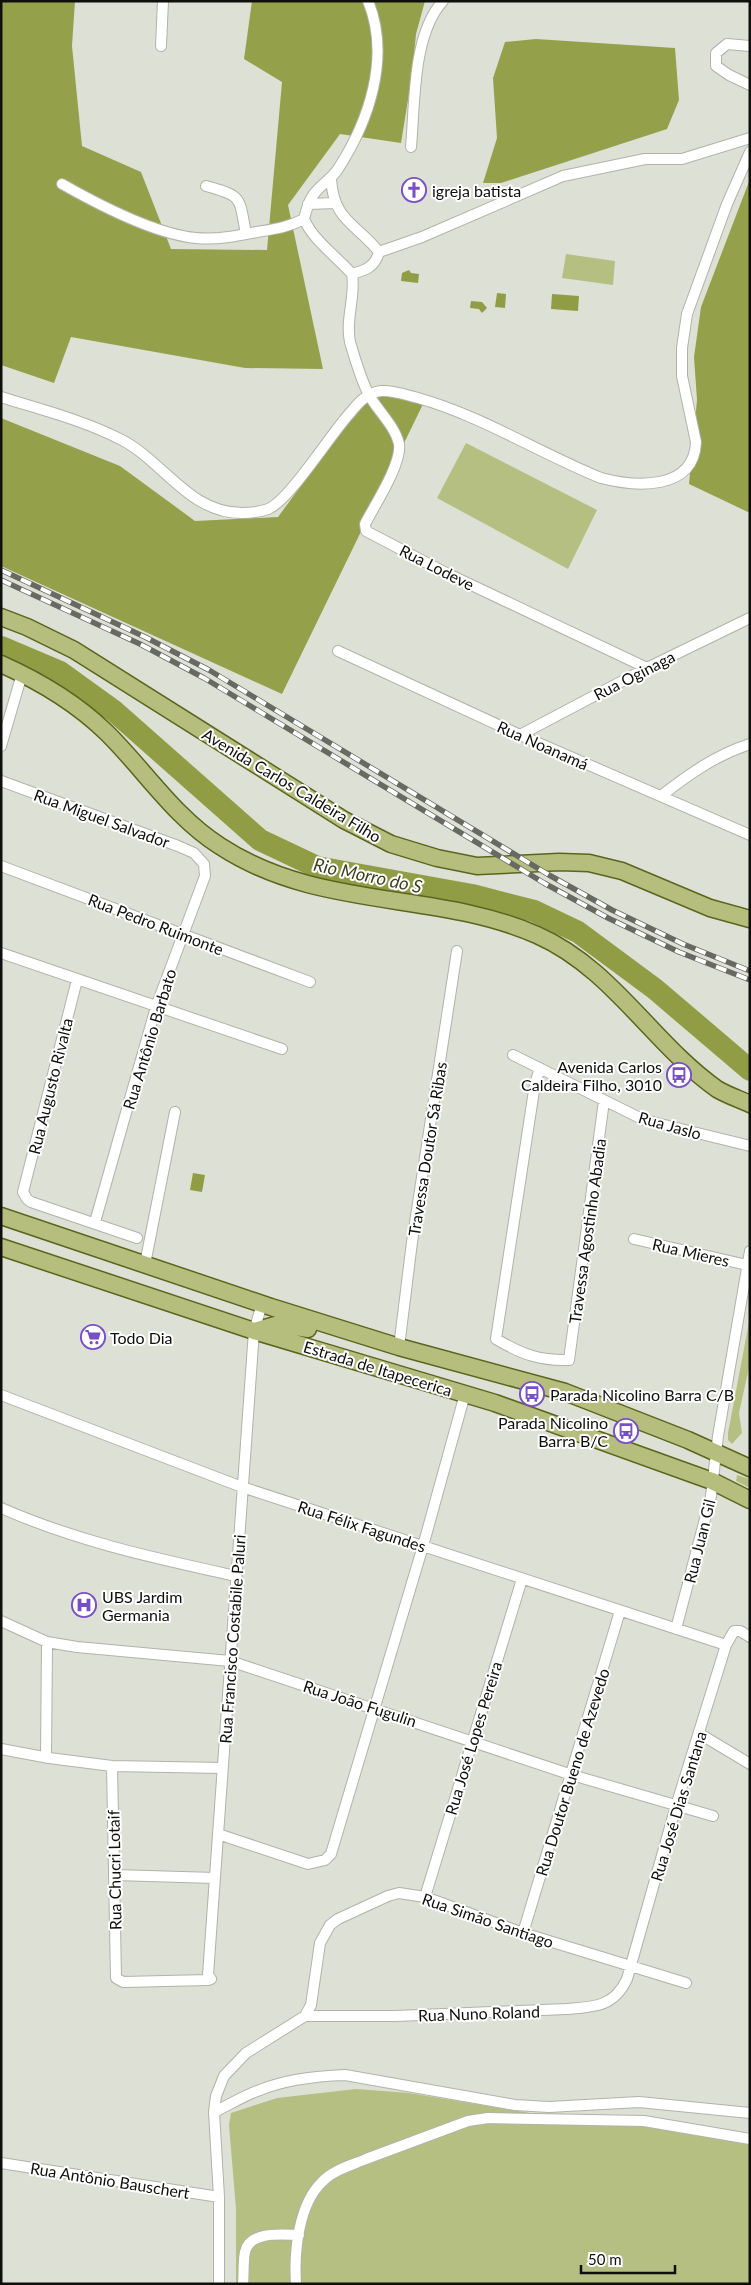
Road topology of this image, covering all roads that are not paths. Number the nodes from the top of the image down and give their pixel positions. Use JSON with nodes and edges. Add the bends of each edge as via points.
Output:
{"nodes":[{"id":1,"x":163,"y":1,"type":"edge"},
{"id":2,"x":368,"y":1,"type":"edge"},
{"id":3,"x":443,"y":1,"type":"edge"},
{"id":4,"x":160,"y":46,"type":"dead end"},
{"id":5,"x":750,"y":46,"type":"edge"},
{"id":6,"x":750,"y":85,"type":"edge"},
{"id":7,"x":750,"y":138,"type":"edge"},
{"id":8,"x":411,"y":147,"type":"dead end"},
{"id":9,"x":750,"y":152,"type":"edge"},
{"id":10,"x":331,"y":179,"type":"junction"},
{"id":11,"x":62,"y":184,"type":"dead end"},
{"id":12,"x":206,"y":186,"type":"dead end"},
{"id":13,"x":335,"y":203,"type":"junction"},
{"id":14,"x":308,"y":204,"type":"junction"},
{"id":15,"x":304,"y":219,"type":"junction"},
{"id":16,"x":246,"y":234,"type":"junction"},
{"id":17,"x":378,"y":252,"type":"junction"},
{"id":18,"x":352,"y":274,"type":"junction"},
{"id":19,"x":369,"y":394,"type":"junction"},
{"id":20,"x":1,"y":397,"type":"edge"},
{"id":21,"x":1,"y":617,"type":"edge"},
{"id":22,"x":750,"y":618,"type":"edge"},
{"id":23,"x":338,"y":651,"type":"dead end"},
{"id":24,"x":1,"y":664,"type":"edge"},
{"id":25,"x":647,"y":668,"type":"junction"},
{"id":26,"x":22,"y":674,"type":"junction"},
{"id":27,"x":520,"y":735,"type":"junction"},
{"id":28,"x":750,"y":744,"type":"edge"},
{"id":29,"x":1,"y":746,"type":"edge"},
{"id":30,"x":1,"y":781,"type":"edge"},
{"id":31,"x":661,"y":796,"type":"junction"},
{"id":32,"x":750,"y":834,"type":"edge"},
{"id":33,"x":201,"y":858,"type":"joint"},
{"id":34,"x":1,"y":866,"type":"edge"},
{"id":35,"x":750,"y":919,"type":"edge"},
{"id":36,"x":182,"y":934,"type":"junction"},
{"id":37,"x":457,"y":951,"type":"dead end"},
{"id":38,"x":1,"y":952,"type":"edge"},
{"id":39,"x":77,"y":980,"type":"junction"},
{"id":40,"x":310,"y":982,"type":"dead end"},
{"id":41,"x":156,"y":1007,"type":"junction"},
{"id":42,"x":282,"y":1049,"type":"dead end"},
{"id":43,"x":513,"y":1055,"type":"dead end"},
{"id":44,"x":540,"y":1068,"type":"junction"},
{"id":45,"x":604,"y":1101,"type":"junction"},
{"id":46,"x":750,"y":1104,"type":"edge"},
{"id":47,"x":174,"y":1112,"type":"dead end"},
{"id":48,"x":750,"y":1146,"type":"edge"},
{"id":49,"x":1,"y":1216,"type":"edge"},
{"id":50,"x":94,"y":1222,"type":"junction"},
{"id":51,"x":136,"y":1238,"type":"dead end"},
{"id":52,"x":634,"y":1239,"type":"dead end"},
{"id":53,"x":1,"y":1247,"type":"edge"},
{"id":54,"x":750,"y":1251,"type":"edge"},
{"id":55,"x":145,"y":1264,"type":"junction"},
{"id":56,"x":747,"y":1265,"type":"junction"},
{"id":57,"x":262,"y":1304,"type":"junction"},
{"id":58,"x":254,"y":1331,"type":"junction"},
{"id":59,"x":399,"y":1347,"type":"junction"},
{"id":60,"x":445,"y":1360,"type":"junction"},
{"id":61,"x":465,"y":1394,"type":"junction"},
{"id":62,"x":1,"y":1395,"type":"edge"},
{"id":63,"x":716,"y":1451,"type":"junction"},
{"id":64,"x":750,"y":1468,"type":"edge"},
{"id":65,"x":712,"y":1481,"type":"junction"},
{"id":66,"x":242,"y":1487,"type":"junction"},
{"id":67,"x":750,"y":1500,"type":"edge"},
{"id":68,"x":1,"y":1508,"type":"edge"},
{"id":69,"x":423,"y":1546,"type":"junction"},
{"id":70,"x":236,"y":1576,"type":"junction"},
{"id":71,"x":522,"y":1578,"type":"junction"},
{"id":72,"x":620,"y":1611,"type":"junction"},
{"id":73,"x":1,"y":1621,"type":"edge"},
{"id":74,"x":676,"y":1629,"type":"junction"},
{"id":75,"x":750,"y":1637,"type":"edge"},
{"id":76,"x":47,"y":1642,"type":"junction"},
{"id":77,"x":726,"y":1645,"type":"junction"},
{"id":78,"x":230,"y":1661,"type":"junction"},
{"id":79,"x":375,"y":1708,"type":"junction"},
{"id":80,"x":700,"y":1734,"type":"junction"},
{"id":81,"x":472,"y":1742,"type":"junction"},
{"id":82,"x":1,"y":1749,"type":"edge"},
{"id":83,"x":46,"y":1757,"type":"junction"},
{"id":84,"x":750,"y":1764,"type":"edge"},
{"id":85,"x":112,"y":1766,"type":"junction"},
{"id":86,"x":223,"y":1768,"type":"junction"},
{"id":87,"x":572,"y":1774,"type":"junction"},
{"id":88,"x":676,"y":1806,"type":"junction"},
{"id":89,"x":713,"y":1816,"type":"dead end"},
{"id":90,"x":218,"y":1834,"type":"junction"},
{"id":91,"x":115,"y":1875,"type":"junction"},
{"id":92,"x":215,"y":1878,"type":"junction"},
{"id":93,"x":425,"y":1897,"type":"junction"},
{"id":94,"x":524,"y":1933,"type":"junction"},
{"id":95,"x":631,"y":1966,"type":"junction"},
{"id":96,"x":208,"y":1976,"type":"joint"},
{"id":97,"x":686,"y":1983,"type":"dead end"},
{"id":98,"x":305,"y":2016,"type":"junction"},
{"id":99,"x":214,"y":2112,"type":"junction"},
{"id":100,"x":750,"y":2113,"type":"edge"},
{"id":101,"x":750,"y":2139,"type":"edge"},
{"id":102,"x":1,"y":2163,"type":"edge"},
{"id":103,"x":219,"y":2197,"type":"junction"},
{"id":104,"x":298,"y":2235,"type":"junction"},
{"id":105,"x":219,"y":2284,"type":"edge"},
{"id":106,"x":243,"y":2284,"type":"edge"},
{"id":107,"x":296,"y":2284,"type":"edge"}],
"edges":[{"from":1,"to":4,"type":"street"},
{"from":2,"to":10,"type":"street","via":[[374,20],[376,52],[371,97],[355,140]]},
{"from":3,"to":8,"type":"street","via":[[422,45]]},
{"from":5,"to":6,"type":"street","via":[[727,44],[716,53],[716,66]]},
{"from":7,"to":17,"type":"street","via":[[682,159],[645,159],[563,176],[422,237]]},
{"from":9,"to":19,"type":"street","via":[[727,204],[687,314],[682,376],[696,452],[689,466],[674,477],[638,484],[609,480],[430,402],[395,392]]},
{"from":10,"to":13,"type":"street"},
{"from":10,"to":14,"type":"street","via":[[317,190]]},
{"from":11,"to":16,"type":"street","via":[[164,231],[204,238]]},
{"from":12,"to":16,"type":"street","via":[[236,197],[240,202]]},
{"from":13,"to":14,"type":"street"},
{"from":13,"to":17,"type":"street","via":[[344,218]]},
{"from":14,"to":15,"type":"street"},
{"from":15,"to":16,"type":"street","via":[[290,227]]},
{"from":15,"to":18,"type":"street","via":[[314,237],[333,252]]},
{"from":17,"to":18,"type":"street","via":[[376,261],[368,269]]},
{"from":18,"to":19,"type":"street","via":[[349,332]]},
{"from":19,"to":20,"type":"street","via":[[341,423],[283,499],[268,509],[242,513],[214,509],[199,501],[154,463],[115,437],[81,420]]},
{"from":19,"to":25,"type":"street","name":"Rua Lodeve","via":[[399,446],[388,485],[365,524],[366,531],[446,573]]},
{"from":21,"to":35,"type":"main road","name":"Avenida Carlos Caldeira Filho","via":[[74,650],[344,820],[391,844],[477,866],[559,862],[589,864],[622,872],[710,908]]},
{"from":22,"to":25,"type":"street","name":"Rua Oginaga"},
{"from":23,"to":27,"type":"street","name":"Rua Noanamá"},
{"from":24,"to":26,"type":"main road"},
{"from":25,"to":27,"type":"street","name":"Rua Oginaga"},
{"from":26,"to":29,"type":"street"},
{"from":26,"to":46,"type":"main road","via":[[69,700],[106,732],[158,790],[219,846],[292,881],[332,891],[462,912],[509,924],[539,936],[580,960],[718,1090]]},
{"from":27,"to":31,"type":"street","name":"Rua Noanamá"},
{"from":28,"to":31,"type":"street","via":[[692,772]]},
{"from":30,"to":33,"type":"street","name":"Rua Miguel Salvador","via":[[178,846]]},
{"from":31,"to":32,"type":"street","name":"Rua Noanamá"},
{"from":33,"to":36,"type":"street","name":"Rua Antônio Barbato","via":[[205,876]]},
{"from":34,"to":36,"type":"street","name":"Rua Pedro Ruimonte"},
{"from":36,"to":40,"type":"street","name":"Rua Pedro Ruimonte"},
{"from":36,"to":41,"type":"street","name":"Rua Antônio Barbato"},
{"from":37,"to":59,"type":"street","name":"Travessa Doutor Sá Ribas"},
{"from":38,"to":39,"type":"street"},
{"from":39,"to":41,"type":"street"},
{"from":39,"to":50,"type":"street","name":"Rua Augusto Rivalta","via":[[23,1192],[31,1202]]},
{"from":41,"to":42,"type":"street"},
{"from":41,"to":50,"type":"street","name":"Rua Antônio Barbato"},
{"from":43,"to":44,"type":"street","name":"Rua Jaslo"},
{"from":44,"to":45,"type":"street","name":"Rua Jaslo"},
{"from":44,"to":45,"type":"street","name":"Travessa Agostinho Abadia","via":[[496,1339],[515,1350],[547,1361],[569,1360]]},
{"from":45,"to":48,"type":"street","name":"Rua Jaslo","via":[[644,1120]]},
{"from":47,"to":55,"type":"street"},
{"from":49,"to":55,"type":"main road","name":"Estrada de Itapecerica"},
{"from":50,"to":51,"type":"street"},
{"from":52,"to":56,"type":"street","name":"Rua Mieres"},
{"from":53,"to":58,"type":"main road","name":"Estrada de Itapecerica"},
{"from":54,"to":56,"type":"street","name":"Rua Juan Gil"},
{"from":55,"to":57,"type":"main road","name":"Estrada de Itapecerica"},
{"from":56,"to":63,"type":"street","name":"Rua Juan Gil"},
{"from":57,"to":58,"type":"street","name":"Rua Francisco Costabile Paluri"},
{"from":57,"to":59,"type":"main road","name":"Estrada de Itapecerica"},
{"from":58,"to":60,"type":"main road","via":[[268,1325],[291,1324],[372,1350],[439,1364]]},
{"from":58,"to":61,"type":"main road","name":"Estrada de Itapecerica"},
{"from":58,"to":66,"type":"street","name":"Rua Francisco Costabile Paluri"},
{"from":59,"to":60,"type":"main road","name":"Estrada de Itapecerica"},
{"from":60,"to":63,"type":"main road","name":"Estrada de Itapecerica","via":[[565,1392]]},
{"from":61,"to":65,"type":"main road","name":"Estrada de Itapecerica"},
{"from":61,"to":69,"type":"street"},
{"from":62,"to":66,"type":"street","name":"Rua Félix Fagundes"},
{"from":63,"to":64,"type":"main road","name":"Estrada de Itapecerica"},
{"from":63,"to":65,"type":"street","name":"Rua Juan Gil"},
{"from":65,"to":67,"type":"main road","name":"Estrada de Itapecerica"},
{"from":65,"to":74,"type":"street","name":"Rua Juan Gil","via":[[711,1496]]},
{"from":66,"to":69,"type":"street","name":"Rua Félix Fagundes"},
{"from":66,"to":70,"type":"street","name":"Rua Francisco Costabile Paluri"},
{"from":68,"to":70,"type":"street","via":[[75,1537]]},
{"from":69,"to":71,"type":"street","name":"Rua Félix Fagundes"},
{"from":69,"to":79,"type":"street"},
{"from":70,"to":78,"type":"street","name":"Rua Francisco Costabile Paluri"},
{"from":71,"to":72,"type":"street","name":"Rua Félix Fagundes"},
{"from":71,"to":81,"type":"street","name":"Rua José Lopes Pereira"},
{"from":72,"to":74,"type":"street","name":"Rua Félix Fagundes"},
{"from":72,"to":87,"type":"street","name":"Rua Doutor Bueno de Azevedo"},
{"from":73,"to":76,"type":"street","name":"Rua João Fugulin"},
{"from":74,"to":77,"type":"street","name":"Rua Félix Fagundes"},
{"from":75,"to":77,"type":"street","via":[[734,1631]]},
{"from":76,"to":78,"type":"street","name":"Rua João Fugulin"},
{"from":76,"to":83,"type":"street"},
{"from":77,"to":80,"type":"street","name":"Rua José Dias Santana"},
{"from":78,"to":79,"type":"street","name":"Rua João Fugulin"},
{"from":78,"to":86,"type":"street","name":"Rua Francisco Costabile Paluri"},
{"from":79,"to":81,"type":"street","name":"Rua João Fugulin"},
{"from":79,"to":90,"type":"street","via":[[330,1854],[325,1860],[308,1864]]},
{"from":80,"to":84,"type":"street"},
{"from":80,"to":88,"type":"street","name":"Rua José Dias Santana"},
{"from":81,"to":87,"type":"street","name":"Rua João Fugulin"},
{"from":81,"to":93,"type":"street","name":"Rua José Lopes Pereira"},
{"from":82,"to":83,"type":"street"},
{"from":83,"to":85,"type":"street"},
{"from":85,"to":86,"type":"street"},
{"from":85,"to":91,"type":"street","name":"Rua Chucri Lotaif"},
{"from":86,"to":90,"type":"street","name":"Rua Francisco Costabile Paluri"},
{"from":87,"to":88,"type":"street","name":"Rua João Fugulin"},
{"from":87,"to":94,"type":"street","name":"Rua Doutor Bueno de Azevedo"},
{"from":88,"to":89,"type":"street","name":"Rua João Fugulin"},
{"from":88,"to":95,"type":"street","name":"Rua José Dias Santana"},
{"from":90,"to":92,"type":"street","name":"Rua Francisco Costabile Paluri"},
{"from":91,"to":92,"type":"street"},
{"from":91,"to":96,"type":"street","name":"Rua Chucri Lotaif","via":[[116,1978],[124,1982],[204,1982],[211,1979]]},
{"from":92,"to":96,"type":"street","name":"Rua Francisco Costabile Paluri"},
{"from":93,"to":94,"type":"street","name":"Rua Simão Santiago"},
{"from":93,"to":98,"type":"street","name":"Rua Simão Santiago","via":[[388,1896],[330,1925],[320,1943],[311,2005]]},
{"from":94,"to":95,"type":"street","name":"Rua Simão Santiago"},
{"from":95,"to":97,"type":"street","name":"Rua Simão Santiago"},
{"from":95,"to":98,"type":"street","name":"Rua Nuno Roland","via":[[622,1990],[613,2000],[588,2007],[396,2016]]},
{"from":98,"to":99,"type":"street","via":[[246,2053],[224,2076]]},
{"from":99,"to":100,"type":"street","via":[[260,2090],[288,2081],[345,2074],[515,2105],[549,2107],[638,2102]]},
{"from":99,"to":103,"type":"street"},
{"from":101,"to":104,"type":"street","via":[[644,2121],[488,2118],[468,2122],[342,2169],[322,2181],[312,2195]]},
{"from":102,"to":103,"type":"street","name":"Rua Antônio Bauschert"},
{"from":103,"to":105,"type":"street"},
{"from":104,"to":106,"type":"street","via":[[259,2237],[253,2241],[245,2253]]},
{"from":104,"to":107,"type":"street","via":[[294,2258]]}]}
